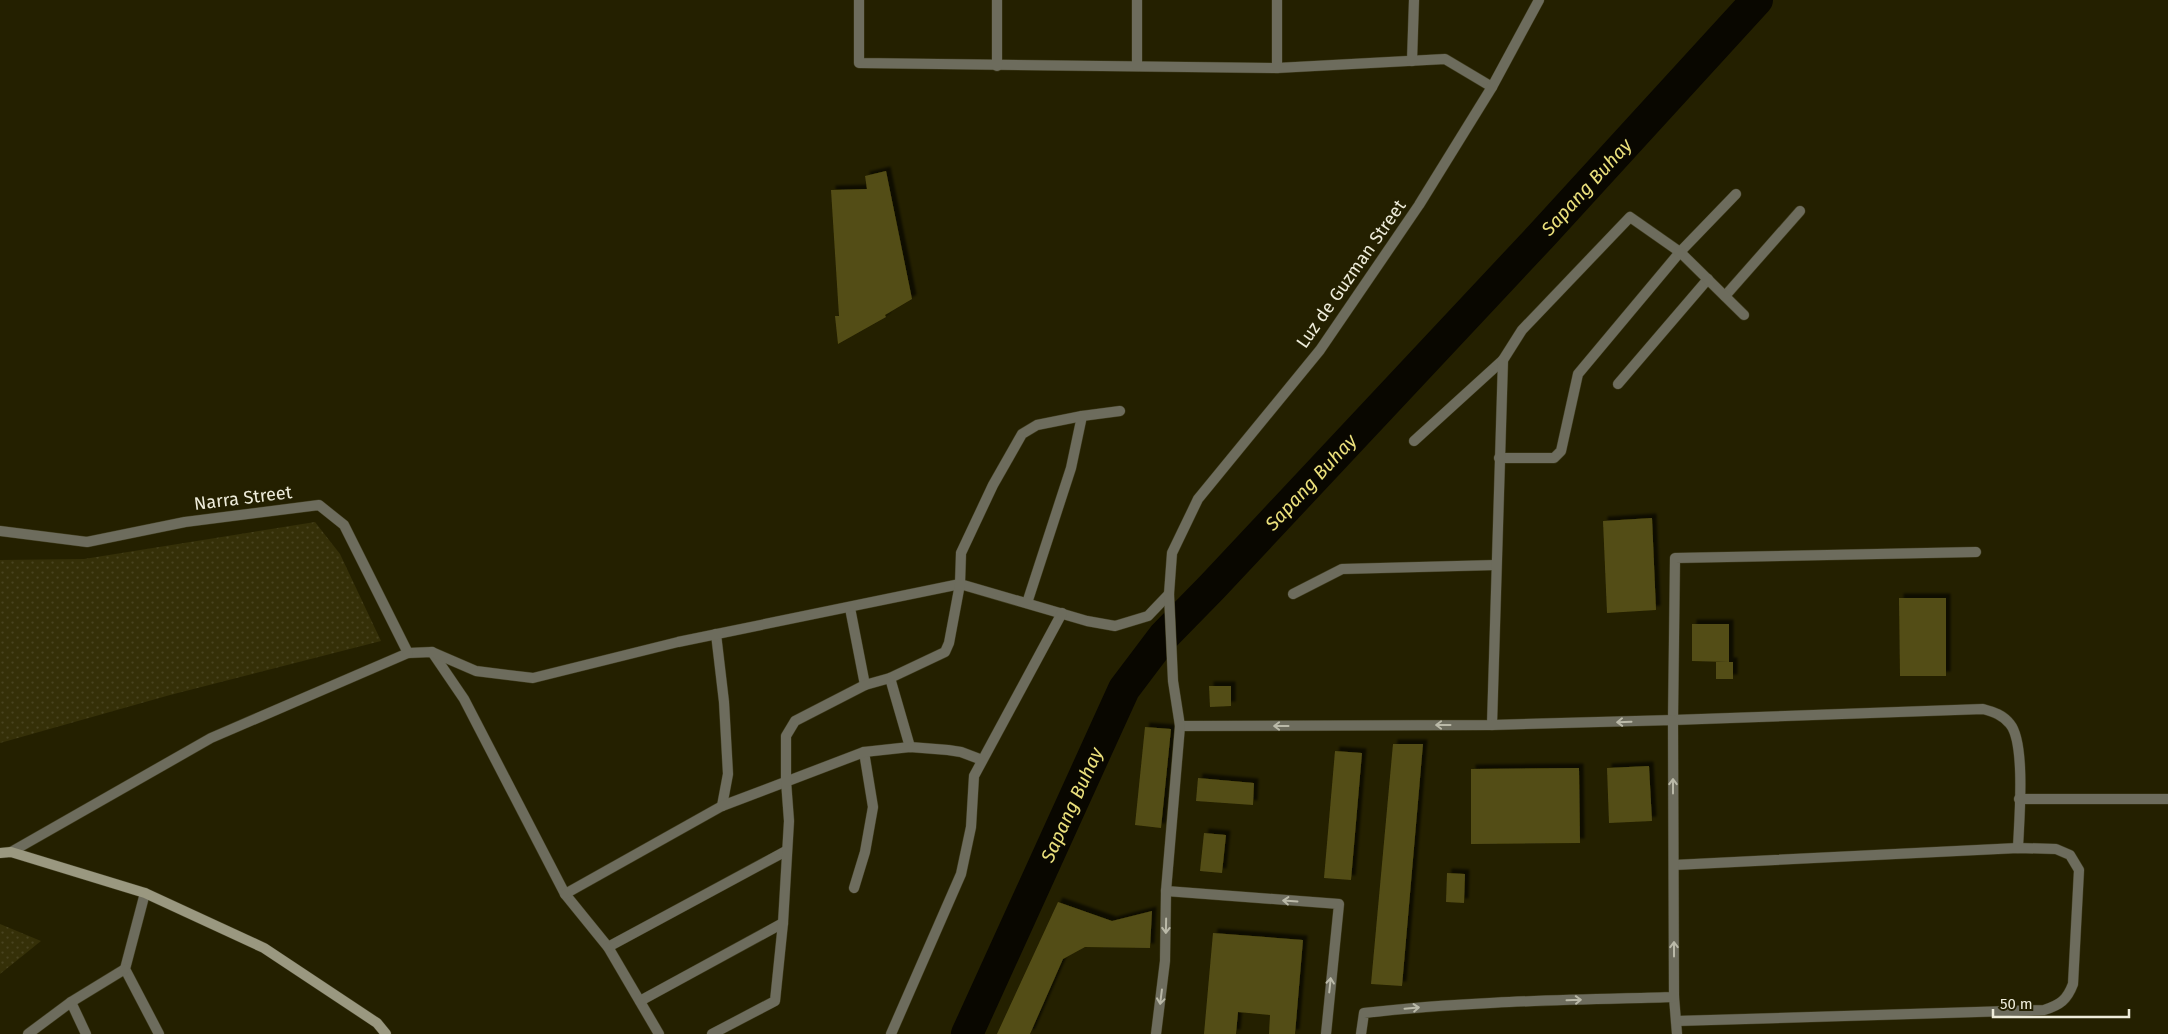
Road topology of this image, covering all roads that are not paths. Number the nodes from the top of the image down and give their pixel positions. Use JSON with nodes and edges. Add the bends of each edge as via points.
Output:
{"nodes":[{"id":1,"x":859,"y":0,"type":"edge"},
{"id":2,"x":997,"y":0,"type":"edge"},
{"id":3,"x":1137,"y":0,"type":"edge"},
{"id":4,"x":1277,"y":0,"type":"edge"},
{"id":5,"x":1414,"y":0,"type":"edge"},
{"id":6,"x":1538,"y":0,"type":"edge"},
{"id":7,"x":1412,"y":61,"type":"junction"},
{"id":8,"x":997,"y":66,"type":"junction"},
{"id":9,"x":1136,"y":66,"type":"junction"},
{"id":10,"x":1277,"y":68,"type":"junction"},
{"id":11,"x":1492,"y":87,"type":"junction"},
{"id":12,"x":1736,"y":194,"type":"dead end"},
{"id":13,"x":1800,"y":211,"type":"dead end"},
{"id":14,"x":1680,"y":252,"type":"junction"},
{"id":15,"x":1708,"y":279,"type":"junction"},
{"id":16,"x":1725,"y":296,"type":"junction"},
{"id":17,"x":1744,"y":315,"type":"dead end"},
{"id":18,"x":1503,"y":360,"type":"junction"},
{"id":19,"x":1618,"y":384,"type":"dead end"},
{"id":20,"x":1120,"y":411,"type":"dead end"},
{"id":21,"x":1082,"y":416,"type":"junction"},
{"id":22,"x":1414,"y":441,"type":"dead end"},
{"id":23,"x":1500,"y":458,"type":"junction"},
{"id":24,"x":0,"y":532,"type":"edge"},
{"id":25,"x":1976,"y":552,"type":"dead end"},
{"id":26,"x":1496,"y":565,"type":"junction"},
{"id":27,"x":960,"y":584,"type":"junction"},
{"id":28,"x":1169,"y":594,"type":"junction"},
{"id":29,"x":1293,"y":594,"type":"dead end"},
{"id":30,"x":1027,"y":603,"type":"junction"},
{"id":31,"x":850,"y":608,"type":"junction"},
{"id":32,"x":1062,"y":614,"type":"junction"},
{"id":33,"x":716,"y":634,"type":"junction"},
{"id":34,"x":408,"y":652,"type":"junction"},
{"id":35,"x":432,"y":652,"type":"junction"},
{"id":36,"x":890,"y":678,"type":"junction"},
{"id":37,"x":865,"y":685,"type":"junction"},
{"id":38,"x":1673,"y":720,"type":"junction"},
{"id":39,"x":1492,"y":725,"type":"junction"},
{"id":40,"x":1180,"y":726,"type":"junction"},
{"id":41,"x":910,"y":747,"type":"junction"},
{"id":42,"x":864,"y":752,"type":"junction"},
{"id":43,"x":982,"y":760,"type":"junction"},
{"id":44,"x":786,"y":781,"type":"junction"},
{"id":45,"x":2019,"y":799,"type":"junction"},
{"id":46,"x":2168,"y":799,"type":"edge"},
{"id":47,"x":722,"y":806,"type":"junction"},
{"id":48,"x":2018,"y":848,"type":"junction"},
{"id":49,"x":786,"y":851,"type":"junction"},
{"id":50,"x":0,"y":852,"type":"edge"},
{"id":51,"x":11,"y":852,"type":"junction"},
{"id":52,"x":1674,"y":865,"type":"junction"},
{"id":53,"x":854,"y":888,"type":"dead end"},
{"id":54,"x":1166,"y":891,"type":"junction"},
{"id":55,"x":145,"y":892,"type":"junction"},
{"id":56,"x":565,"y":894,"type":"junction"},
{"id":57,"x":783,"y":923,"type":"junction"},
{"id":58,"x":608,"y":947,"type":"junction"},
{"id":59,"x":125,"y":969,"type":"junction"},
{"id":60,"x":1674,"y":997,"type":"junction"},
{"id":61,"x":640,"y":1001,"type":"junction"},
{"id":62,"x":71,"y":1002,"type":"junction"},
{"id":63,"x":1676,"y":1021,"type":"junction"},
{"id":64,"x":28,"y":1034,"type":"edge"},
{"id":65,"x":86,"y":1034,"type":"edge"},
{"id":66,"x":160,"y":1034,"type":"edge"},
{"id":67,"x":386,"y":1034,"type":"edge"},
{"id":68,"x":659,"y":1034,"type":"edge"},
{"id":69,"x":712,"y":1034,"type":"edge"},
{"id":70,"x":891,"y":1034,"type":"edge"},
{"id":71,"x":1156,"y":1034,"type":"edge"},
{"id":72,"x":1326,"y":1034,"type":"edge"},
{"id":73,"x":1361,"y":1034,"type":"edge"},
{"id":74,"x":1677,"y":1034,"type":"edge"}],
"edges":[{"from":1,"to":8,"type":"street","via":[[860,63]]},
{"from":2,"to":8,"type":"street"},
{"from":3,"to":9,"type":"street"},
{"from":4,"to":10,"type":"street"},
{"from":5,"to":7,"type":"street"},
{"from":6,"to":11,"type":"street","name":"Luz de Guzman Street"},
{"from":7,"to":10,"type":"street"},
{"from":7,"to":11,"type":"street","via":[[1445,59]]},
{"from":8,"to":9,"type":"street"},
{"from":9,"to":10,"type":"street"},
{"from":11,"to":28,"type":"street","name":"Luz de Guzman Street","via":[[1419,205],[1320,350],[1198,499],[1172,552]]},
{"from":12,"to":14,"type":"street"},
{"from":13,"to":16,"type":"street"},
{"from":14,"to":15,"type":"street"},
{"from":14,"to":18,"type":"street","via":[[1630,217],[1522,330]]},
{"from":14,"to":23,"type":"street","via":[[1578,374],[1561,451],[1554,458]]},
{"from":15,"to":16,"type":"street"},
{"from":15,"to":19,"type":"street"},
{"from":16,"to":17,"type":"street"},
{"from":18,"to":22,"type":"street"},
{"from":18,"to":23,"type":"street"},
{"from":20,"to":21,"type":"street"},
{"from":21,"to":27,"type":"street","via":[[1037,425],[1022,434],[961,553]]},
{"from":21,"to":30,"type":"street","via":[[1070,468]]},
{"from":23,"to":26,"type":"street"},
{"from":24,"to":34,"type":"street","name":"Narra Street","via":[[87,542],[185,522],[319,505],[344,525]]},
{"from":25,"to":38,"type":"street","via":[[1675,558]]},
{"from":26,"to":29,"type":"street","via":[[1342,569]]},
{"from":26,"to":39,"type":"street"},
{"from":27,"to":30,"type":"street"},
{"from":27,"to":31,"type":"street"},
{"from":27,"to":36,"type":"street","via":[[945,652]]},
{"from":28,"to":32,"type":"street","via":[[1148,616],[1115,626]]},
{"from":28,"to":40,"type":"street","via":[[1173,681]]},
{"from":30,"to":32,"type":"street"},
{"from":31,"to":33,"type":"street"},
{"from":31,"to":37,"type":"street"},
{"from":32,"to":43,"type":"street"},
{"from":33,"to":35,"type":"street","via":[[533,678],[476,671]]},
{"from":33,"to":47,"type":"street","via":[[728,774]]},
{"from":34,"to":35,"type":"street"},
{"from":34,"to":51,"type":"street","via":[[211,738]]},
{"from":35,"to":56,"type":"street","via":[[464,699]]},
{"from":36,"to":37,"type":"street"},
{"from":36,"to":41,"type":"street"},
{"from":37,"to":44,"type":"street","via":[[795,721],[786,736]]},
{"from":38,"to":39,"type":"street","one_way":true},
{"from":38,"to":45,"type":"street","via":[[1983,710],[1997,713],[2011,724],[2018,741]]},
{"from":52,"to":38,"type":"street","one_way":true},
{"from":39,"to":40,"type":"street","one_way":true},
{"from":40,"to":54,"type":"street"},
{"from":41,"to":42,"type":"street"},
{"from":41,"to":43,"type":"street","via":[[961,752]]},
{"from":42,"to":44,"type":"street"},
{"from":42,"to":53,"type":"street","via":[[872,808],[865,852]]},
{"from":43,"to":70,"type":"street","via":[[974,776],[971,827],[961,874]]},
{"from":44,"to":47,"type":"street"},
{"from":44,"to":49,"type":"street","via":[[789,821]]},
{"from":45,"to":46,"type":"street"},
{"from":45,"to":48,"type":"street"},
{"from":47,"to":56,"type":"street"},
{"from":48,"to":52,"type":"street"},
{"from":48,"to":63,"type":"street","via":[[2056,849],[2070,855],[2079,870],[2073,984],[2059,1005],[2044,1010]]},
{"from":49,"to":57,"type":"street"},
{"from":49,"to":58,"type":"street"},
{"from":50,"to":51,"type":"main road"},
{"from":51,"to":55,"type":"main road"},
{"from":60,"to":52,"type":"street","one_way":true},
{"from":54,"to":71,"type":"street","one_way":true,"via":[[1165,961]]},
{"from":72,"to":54,"type":"street","one_way":true,"via":[[1339,904]]},
{"from":55,"to":59,"type":"street"},
{"from":55,"to":67,"type":"main road","via":[[264,948],[377,1023]]},
{"from":56,"to":58,"type":"street"},
{"from":57,"to":61,"type":"street"},
{"from":57,"to":69,"type":"street","via":[[775,1001]]},
{"from":58,"to":61,"type":"street"},
{"from":59,"to":62,"type":"street"},
{"from":59,"to":66,"type":"street"},
{"from":60,"to":63,"type":"street"},
{"from":73,"to":60,"type":"street","one_way":true,"via":[[1364,1014],[1411,1008]]},
{"from":61,"to":68,"type":"street"},
{"from":62,"to":64,"type":"street"},
{"from":62,"to":65,"type":"street"},
{"from":63,"to":74,"type":"street"}]}
